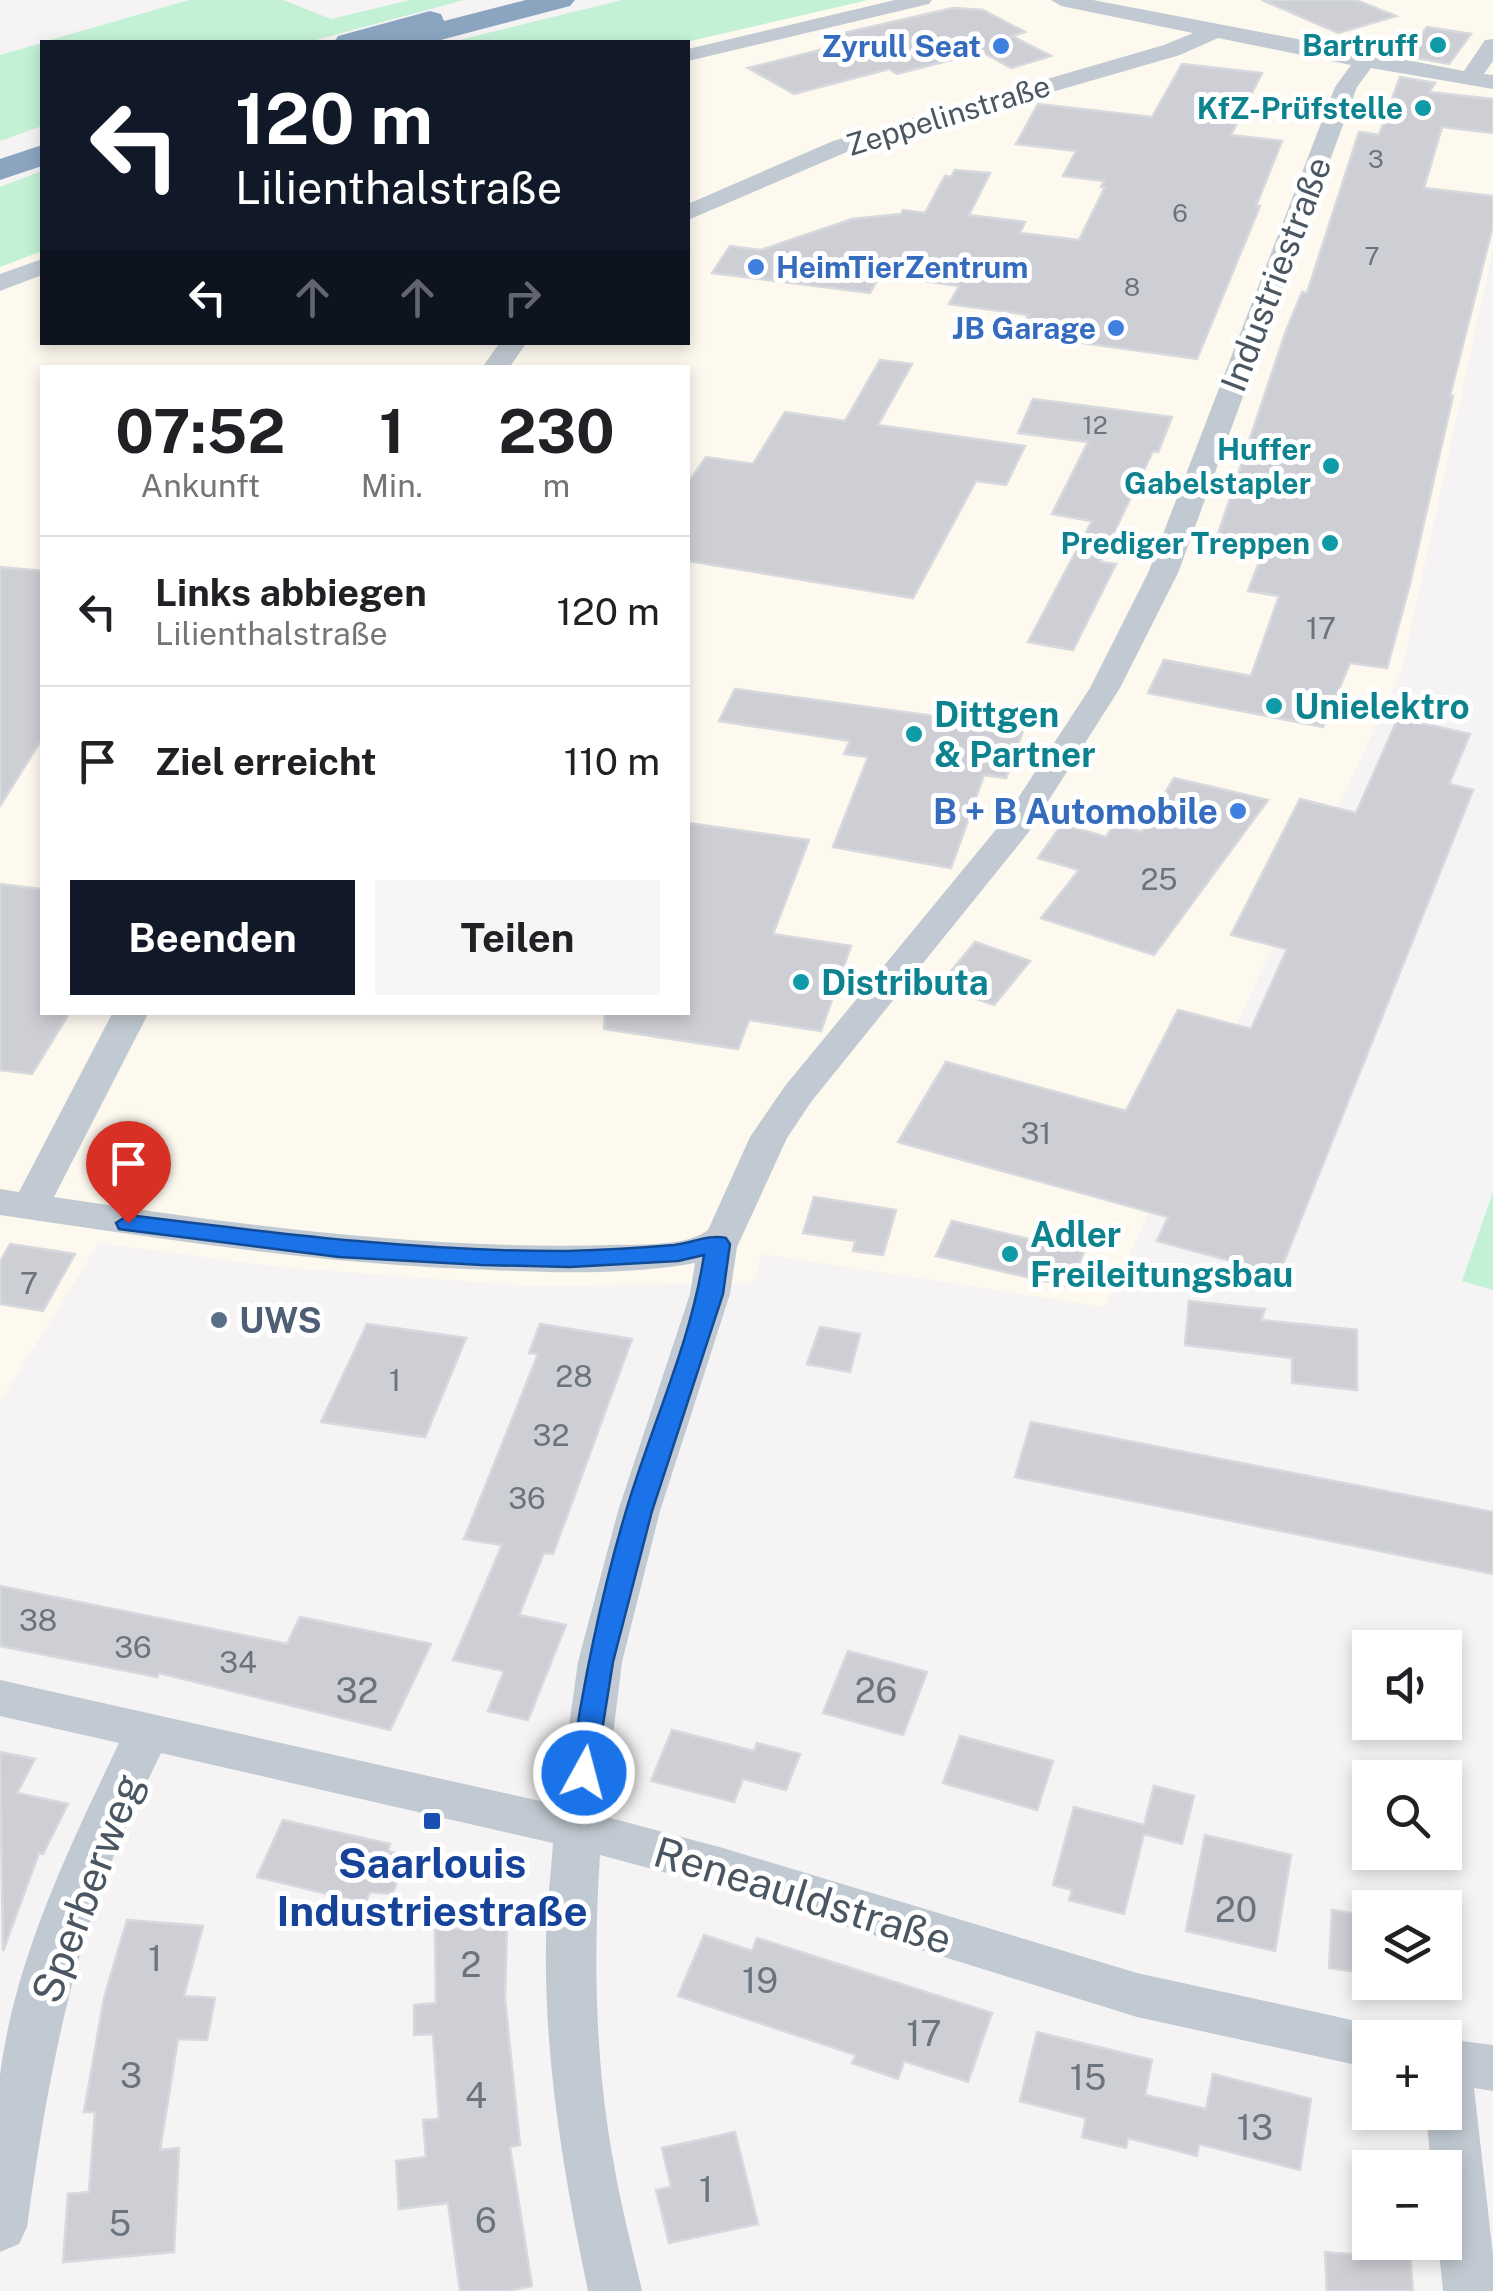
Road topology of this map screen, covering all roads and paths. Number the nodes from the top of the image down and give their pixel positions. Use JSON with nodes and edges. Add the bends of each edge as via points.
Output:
{"nodes":[{"id":1,"x":509,"y":0,"type":"edge"},
{"id":2,"x":560,"y":0,"type":"edge"},
{"id":3,"x":922,"y":0,"type":"edge"},
{"id":4,"x":1061,"y":0,"type":"edge"},
{"id":5,"x":1213,"y":32,"type":"junction"},
{"id":6,"x":357,"y":40,"type":"edge"},
{"id":7,"x":408,"y":40,"type":"edge"},
{"id":8,"x":1493,"y":45,"type":"edge"},
{"id":9,"x":690,"y":55,"type":"edge"},
{"id":10,"x":1365,"y":62,"type":"junction"},
{"id":11,"x":1469,"y":78,"type":"junction"},
{"id":12,"x":1493,"y":82,"type":"edge"},
{"id":13,"x":40,"y":140,"type":"edge"},
{"id":14,"x":0,"y":154,"type":"edge"},
{"id":15,"x":40,"y":156,"type":"edge"},
{"id":16,"x":0,"y":170,"type":"edge"},
{"id":17,"x":690,"y":211,"type":"edge"},
{"id":18,"x":40,"y":267,"type":"edge"},
{"id":19,"x":0,"y":283,"type":"edge"},
{"id":20,"x":129,"y":1015,"type":"edge"},
{"id":21,"x":15,"y":1205,"type":"edge"},
{"id":22,"x":718,"y":1244,"type":"junction"},
{"id":23,"x":0,"y":1698,"type":"edge"},
{"id":24,"x":149,"y":1729,"type":"junction"},
{"id":25,"x":578,"y":1828,"type":"junction"},
{"id":26,"x":1352,"y":2042,"type":"edge"},
{"id":27,"x":1462,"y":2063,"type":"edge"},
{"id":28,"x":1493,"y":2068,"type":"edge"},
{"id":29,"x":1453,"y":2130,"type":"edge"},
{"id":30,"x":0,"y":2227,"type":"edge"},
{"id":31,"x":615,"y":2291,"type":"edge"},
{"id":32,"x":1470,"y":2291,"type":"edge"}],
"edges":[{"from":1,"to":6,"type":"highway"},
{"from":2,"to":7,"type":"highway"},
{"from":3,"to":9,"type":"street"},
{"from":4,"to":5,"type":"street"},
{"from":5,"to":10,"type":"street"},
{"from":5,"to":17,"type":"street","name":"Zeppelinstraße","via":[[1172,50],[841,146]]},
{"from":8,"to":11,"type":"street"},
{"from":10,"to":11,"type":"street"},
{"from":10,"to":22,"type":"street","name":"Industriestraße","via":[[1346,87],[1163,573],[1106,688],[1016,826],[798,1094],[769,1137]]},
{"from":11,"to":12,"type":"street"},
{"from":13,"to":14,"type":"highway"},
{"from":15,"to":16,"type":"highway"},
{"from":18,"to":19,"type":"street"},
{"from":20,"to":21,"type":"street"},
{"from":21,"to":22,"type":"street","via":[[152,1242],[570,1259]]},
{"from":22,"to":25,"type":"street","name":"Industriestraße","via":[[710,1294],[639,1511],[600,1662]]},
{"from":23,"to":24,"type":"street","name":"Reneauldstraße"},
{"from":24,"to":25,"type":"street","name":"Reneauldstraße"},
{"from":24,"to":30,"type":"street","name":"Sperberweg","via":[[66,1922],[34,2036]]},
{"from":25,"to":26,"type":"street","name":"Reneauldstraße","via":[[1137,1995]]},
{"from":25,"to":31,"type":"street","name":"Industriestraße","via":[[570,1941],[574,2039],[588,2168]]},
{"from":27,"to":28,"type":"street"},
{"from":29,"to":32,"type":"street"}]}
